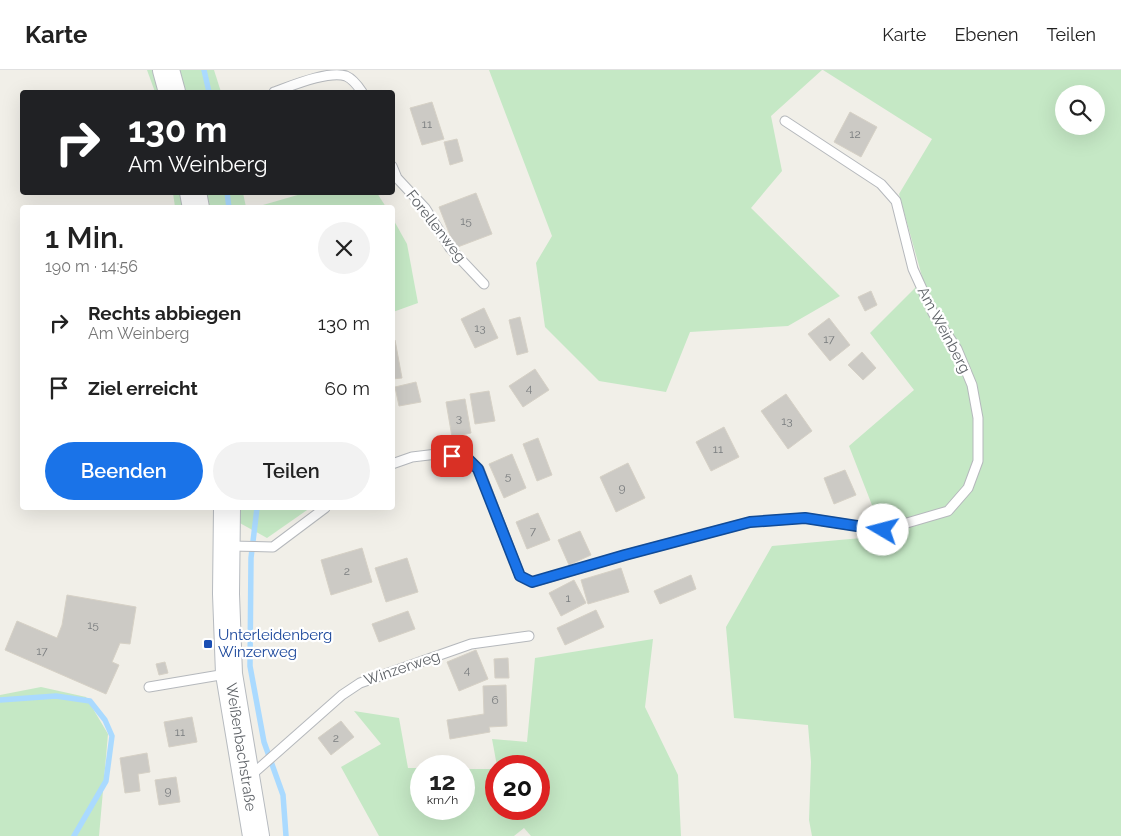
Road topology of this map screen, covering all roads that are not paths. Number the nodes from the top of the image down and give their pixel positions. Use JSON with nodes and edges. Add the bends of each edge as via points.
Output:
{"nodes":[{"id":1,"x":166,"y":70,"type":"edge"},
{"id":2,"x":171,"y":90,"type":"edge"},
{"id":3,"x":280,"y":90,"type":"edge"},
{"id":4,"x":360,"y":90,"type":"edge"},
{"id":5,"x":785,"y":121,"type":"dead end"},
{"id":6,"x":395,"y":173,"type":"edge"},
{"id":7,"x":484,"y":284,"type":"dead end"},
{"id":8,"x":395,"y":463,"type":"edge"},
{"id":9,"x":228,"y":510,"type":"edge"},
{"id":10,"x":322,"y":510,"type":"edge"},
{"id":11,"x":237,"y":547,"type":"junction"},
{"id":12,"x":529,"y":636,"type":"dead end"},
{"id":13,"x":229,"y":674,"type":"junction"},
{"id":14,"x":150,"y":687,"type":"dead end"},
{"id":15,"x":255,"y":768,"type":"junction"},
{"id":16,"x":256,"y":836,"type":"edge"}],
"edges":[{"from":1,"to":2,"type":"main road"},
{"from":3,"to":4,"type":"lane","via":[[336,73],[347,76]]},
{"from":5,"to":8,"type":"lane","name":"Am Weinberg","via":[[881,184],[896,201],[913,269],[933,313],[956,350],[974,393],[978,418],[978,461],[968,488],[948,511],[883,530],[805,518],[750,522],[532,582],[520,576],[478,469],[467,458],[437,454]]},
{"from":6,"to":7,"type":"lane","name":"Forellenweg","via":[[425,208],[450,248]]},
{"from":9,"to":11,"type":"main road","name":"Weißenbachstraße"},
{"from":10,"to":11,"type":"lane","via":[[273,547]]},
{"from":11,"to":13,"type":"main road","name":"Weißenbachstraße"},
{"from":12,"to":15,"type":"lane","name":"Winzerweg","via":[[471,644],[360,682]]},
{"from":13,"to":14,"type":"lane"},
{"from":13,"to":15,"type":"main road","name":"Weißenbachstraße"},
{"from":15,"to":16,"type":"main road","name":"Weißenbachstraße"}]}
